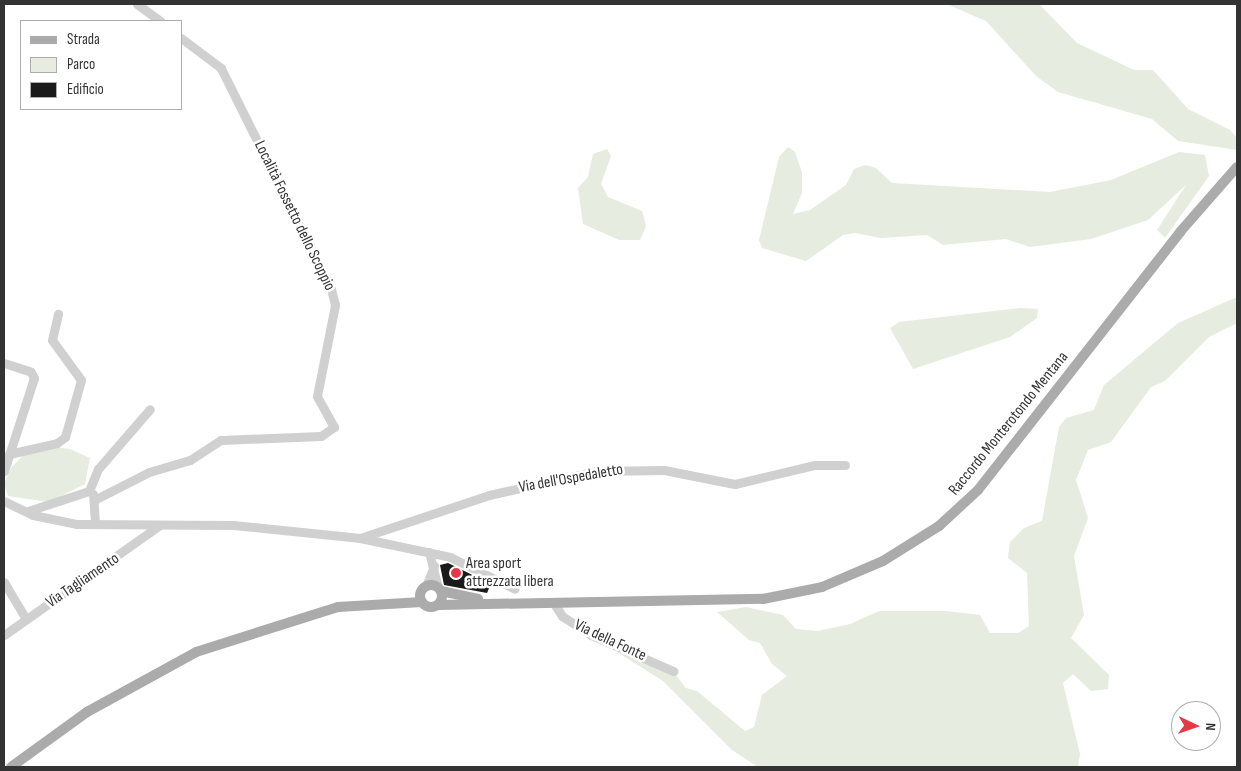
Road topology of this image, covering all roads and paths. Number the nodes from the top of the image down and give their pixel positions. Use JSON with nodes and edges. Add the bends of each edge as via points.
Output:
{"nodes":[{"id":1,"x":137,"y":4,"type":"edge"},
{"id":2,"x":159,"y":20,"type":"edge"},
{"id":3,"x":182,"y":39,"type":"edge"},
{"id":4,"x":1237,"y":167,"type":"edge"},
{"id":5,"x":58,"y":314,"type":"dead end"},
{"id":6,"x":4,"y":363,"type":"edge"},
{"id":7,"x":150,"y":409,"type":"dead end"},
{"id":8,"x":9,"y":454,"type":"junction"},
{"id":9,"x":844,"y":465,"type":"dead end"},
{"id":10,"x":4,"y":471,"type":"edge"},
{"id":11,"x":89,"y":491,"type":"junction"},
{"id":12,"x":96,"y":499,"type":"junction"},
{"id":13,"x":4,"y":501,"type":"edge"},
{"id":14,"x":25,"y":512,"type":"junction"},
{"id":15,"x":95,"y":524,"type":"junction"},
{"id":16,"x":160,"y":524,"type":"junction"},
{"id":17,"x":360,"y":538,"type":"junction"},
{"id":18,"x":429,"y":552,"type":"junction"},
{"id":19,"x":434,"y":566,"type":"junction"},
{"id":20,"x":4,"y":582,"type":"edge"},
{"id":21,"x":424,"y":588,"type":"junction"},
{"id":22,"x":439,"y":589,"type":"junction"},
{"id":23,"x":515,"y":589,"type":"dead end"},
{"id":24,"x":422,"y":602,"type":"junction"},
{"id":25,"x":507,"y":602,"type":"junction"},
{"id":26,"x":553,"y":602,"type":"junction"},
{"id":27,"x":377,"y":603,"type":"junction"},
{"id":28,"x":438,"y":605,"type":"junction"},
{"id":29,"x":26,"y":619,"type":"junction"},
{"id":30,"x":4,"y":635,"type":"edge"},
{"id":31,"x":674,"y":672,"type":"dead end"},
{"id":32,"x":10,"y":767,"type":"edge"}],
"edges":[{"from":1,"to":2,"type":"street"},
{"from":3,"to":12,"type":"street","name":"Località Fossetto dello Scoppio","via":[[220,68],[331,289],[335,305],[317,396],[334,427],[321,436],[221,440],[190,460],[149,472]]},
{"from":4,"to":26,"type":"main road","name":"Raccordo Monterotondo Mentana","via":[[1180,232],[978,490],[913,545],[848,577],[777,598]]},
{"from":5,"to":8,"type":"street","via":[[52,340],[81,380],[65,437],[57,443]]},
{"from":6,"to":8,"type":"street","via":[[31,372],[33,384]]},
{"from":7,"to":11,"type":"street","via":[[98,469]]},
{"from":8,"to":10,"type":"street"},
{"from":9,"to":17,"type":"street","name":"Via dell'Ospedaletto","via":[[815,465],[735,484],[664,470],[597,471],[490,495]]},
{"from":11,"to":12,"type":"street"},
{"from":11,"to":14,"type":"street"},
{"from":12,"to":15,"type":"street"},
{"from":13,"to":14,"type":"street"},
{"from":14,"to":15,"type":"street"},
{"from":15,"to":16,"type":"street"},
{"from":16,"to":17,"type":"street","via":[[233,525]]},
{"from":16,"to":29,"type":"street","name":"Via Tagliamento"},
{"from":17,"to":18,"type":"street"},
{"from":18,"to":19,"type":"street"},
{"from":18,"to":23,"type":"street","via":[[454,559]]},
{"from":19,"to":21,"type":"street"},
{"from":19,"to":22,"type":"street"},
{"from":20,"to":29,"type":"street"},
{"from":21,"to":22,"type":"main road"},
{"from":21,"to":24,"type":"main road"},
{"from":21,"to":27,"type":"main road"},
{"from":22,"to":25,"type":"main road","via":[[456,597]]},
{"from":22,"to":28,"type":"main road"},
{"from":24,"to":27,"type":"main road"},
{"from":24,"to":28,"type":"main road","name":"Raccordo Monterotondo Mentana"},
{"from":25,"to":26,"type":"main road","name":"Raccordo Monterotondo Mentana"},
{"from":25,"to":28,"type":"main road","name":"Raccordo Monterotondo Mentana"},
{"from":26,"to":31,"type":"street","name":"Via della Fonte","via":[[562,616],[583,630]]},
{"from":27,"to":32,"type":"main road","via":[[291,620],[196,652],[87,712]]},
{"from":29,"to":30,"type":"street","name":"Via Tagliamento"}]}
